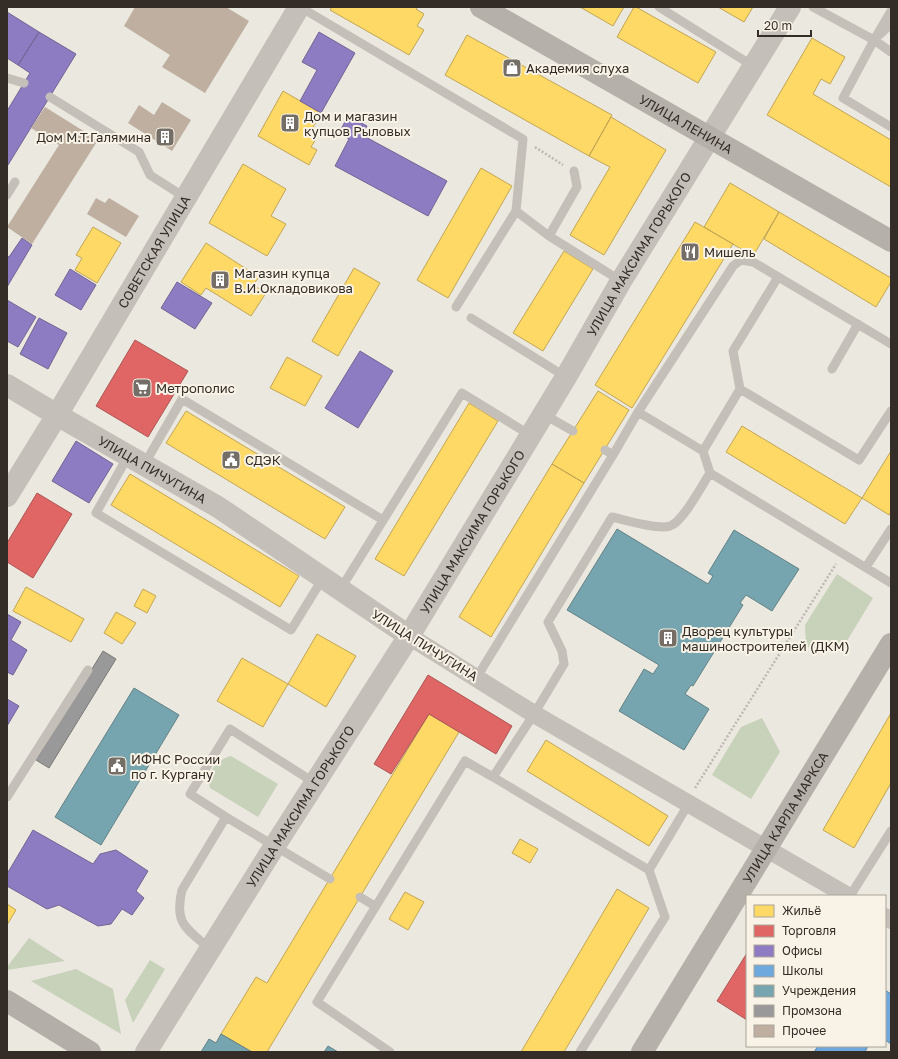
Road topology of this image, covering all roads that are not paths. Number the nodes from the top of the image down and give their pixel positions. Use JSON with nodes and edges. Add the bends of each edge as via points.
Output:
{"nodes":[{"id":1,"x":300,"y":7,"type":"edge"},
{"id":2,"x":481,"y":7,"type":"edge"},
{"id":3,"x":659,"y":7,"type":"edge"},
{"id":4,"x":790,"y":7,"type":"edge"},
{"id":5,"x":813,"y":7,"type":"edge"},
{"id":6,"x":891,"y":12,"type":"edge"},
{"id":7,"x":891,"y":24,"type":"edge"},
{"id":8,"x":874,"y":40,"type":"junction"},
{"id":9,"x":891,"y":52,"type":"edge"},
{"id":10,"x":753,"y":66,"type":"junction"},
{"id":11,"x":7,"y":78,"type":"edge"},
{"id":12,"x":24,"y":82,"type":"dead end"},
{"id":13,"x":50,"y":97,"type":"dead end"},
{"id":14,"x":891,"y":127,"type":"edge"},
{"id":15,"x":710,"y":138,"type":"junction"},
{"id":16,"x":574,"y":172,"type":"road end"},
{"id":17,"x":15,"y":182,"type":"dead end"},
{"id":18,"x":7,"y":195,"type":"edge"},
{"id":19,"x":186,"y":198,"type":"junction"},
{"id":20,"x":516,"y":211,"type":"junction"},
{"id":21,"x":549,"y":236,"type":"junction"},
{"id":22,"x":891,"y":241,"type":"edge"},
{"id":23,"x":778,"y":277,"type":"junction"},
{"id":24,"x":621,"y":281,"type":"junction"},
{"id":25,"x":456,"y":307,"type":"dead end"},
{"id":26,"x":471,"y":318,"type":"dead end"},
{"id":27,"x":858,"y":324,"type":"junction"},
{"id":28,"x":891,"y":344,"type":"edge"},
{"id":29,"x":832,"y":369,"type":"dead end"},
{"id":30,"x":566,"y":377,"type":"junction"},
{"id":31,"x":7,"y":385,"type":"edge"},
{"id":32,"x":740,"y":388,"type":"junction"},
{"id":33,"x":891,"y":411,"type":"edge"},
{"id":34,"x":638,"y":412,"type":"junction"},
{"id":35,"x":543,"y":414,"type":"junction"},
{"id":36,"x":57,"y":415,"type":"junction"},
{"id":37,"x":573,"y":431,"type":"dead end"},
{"id":38,"x":530,"y":435,"type":"junction"},
{"id":39,"x":703,"y":451,"type":"junction"},
{"id":40,"x":136,"y":460,"type":"junction"},
{"id":41,"x":710,"y":472,"type":"junction"},
{"id":42,"x":7,"y":496,"type":"edge"},
{"id":43,"x":383,"y":520,"type":"junction"},
{"id":44,"x":891,"y":529,"type":"edge"},
{"id":45,"x":866,"y":568,"type":"junction"},
{"id":46,"x":891,"y":582,"type":"edge"},
{"id":47,"x":331,"y":584,"type":"junction"},
{"id":48,"x":409,"y":636,"type":"junction"},
{"id":49,"x":889,"y":650,"type":"edge"},
{"id":50,"x":88,"y":670,"type":"dead end"},
{"id":51,"x":477,"y":677,"type":"junction"},
{"id":52,"x":534,"y":714,"type":"junction"},
{"id":53,"x":493,"y":777,"type":"junction"},
{"id":54,"x":315,"y":782,"type":"junction"},
{"id":55,"x":7,"y":797,"type":"edge"},
{"id":56,"x":688,"y":803,"type":"junction"},
{"id":57,"x":226,"y":817,"type":"junction"},
{"id":58,"x":891,"y":831,"type":"edge"},
{"id":59,"x":274,"y":847,"type":"junction"},
{"id":60,"x":766,"y":848,"type":"junction"},
{"id":61,"x":649,"y":870,"type":"junction"},
{"id":62,"x":330,"y":879,"type":"dead end"},
{"id":63,"x":847,"y":895,"type":"edge"},
{"id":64,"x":850,"y":895,"type":"edge"},
{"id":65,"x":360,"y":897,"type":"dead end"},
{"id":66,"x":375,"y":906,"type":"junction"},
{"id":67,"x":210,"y":949,"type":"junction"},
{"id":68,"x":7,"y":1001,"type":"edge"},
{"id":69,"x":90,"y":1052,"type":"edge"},
{"id":70,"x":146,"y":1052,"type":"edge"},
{"id":71,"x":390,"y":1052,"type":"edge"},
{"id":72,"x":580,"y":1052,"type":"edge"},
{"id":73,"x":642,"y":1052,"type":"edge"}],
"edges":[{"from":1,"to":19,"type":"street","name":"СОВЕТСКАЯ УЛИЦА"},
{"from":1,"to":20,"type":"lane","via":[[523,139]]},
{"from":2,"to":15,"type":"main road","name":"УЛИЦА ЛЕНИНА"},
{"from":3,"to":10,"type":"lane"},
{"from":4,"to":10,"type":"street","name":"УЛИЦА МАКСИМА ГОРЬКОГО"},
{"from":5,"to":8,"type":"lane"},
{"from":6,"to":8,"type":"lane"},
{"from":7,"to":8,"type":"lane"},
{"from":8,"to":9,"type":"lane"},
{"from":8,"to":14,"type":"lane","via":[[843,98]]},
{"from":10,"to":15,"type":"street","name":"УЛИЦА МАКСИМА ГОРЬКОГО"},
{"from":11,"to":12,"type":"lane"},
{"from":13,"to":19,"type":"lane","via":[[139,152],[150,175]]},
{"from":15,"to":22,"type":"main road","name":"УЛИЦА ЛЕНИНА"},
{"from":15,"to":24,"type":"street","name":"УЛИЦА МАКСИМА ГОРЬКОГО"},
{"from":16,"to":21,"type":"lane","via":[[577,187]]},
{"from":17,"to":18,"type":"lane"},
{"from":19,"to":36,"type":"street","name":"СОВЕТСКАЯ УЛИЦА"},
{"from":20,"to":21,"type":"lane"},
{"from":20,"to":25,"type":"lane"},
{"from":21,"to":24,"type":"lane"},
{"from":23,"to":27,"type":"lane"},
{"from":23,"to":32,"type":"lane","via":[[733,351]]},
{"from":23,"to":34,"type":"lane","via":[[753,262],[741,260],[732,266]]},
{"from":24,"to":30,"type":"street","name":"УЛИЦА МАКСИМА ГОРЬКОГО"},
{"from":26,"to":30,"type":"lane"},
{"from":27,"to":28,"type":"lane"},
{"from":27,"to":29,"type":"lane"},
{"from":30,"to":35,"type":"street","name":"УЛИЦА МАКСИМА ГОРЬКОГО"},
{"from":31,"to":36,"type":"street","name":"УЛИЦА ПИЧУГИНА"},
{"from":32,"to":33,"type":"lane","via":[[859,460]]},
{"from":32,"to":39,"type":"lane"},
{"from":34,"to":39,"type":"lane"},
{"from":34,"to":51,"type":"lane","via":[[609,452]]},
{"from":35,"to":37,"type":"lane"},
{"from":35,"to":38,"type":"street","name":"УЛИЦА МАКСИМА ГОРЬКОГО"},
{"from":36,"to":40,"type":"street","name":"УЛИЦА ПИЧУГИНА"},
{"from":36,"to":42,"type":"street","name":"СОВЕТСКАЯ УЛИЦА"},
{"from":38,"to":43,"type":"lane","via":[[462,392]]},
{"from":38,"to":48,"type":"street","name":"УЛИЦА МАКСИМА ГОРЬКОГО"},
{"from":39,"to":41,"type":"lane"},
{"from":40,"to":43,"type":"lane","via":[[182,399]]},
{"from":40,"to":47,"type":"street","name":"УЛИЦА ПИЧУГИНА","via":[[218,507]]},
{"from":40,"to":47,"type":"lane","via":[[96,513],[290,630]]},
{"from":41,"to":45,"type":"lane"},
{"from":41,"to":52,"type":"lane","via":[[683,515],[670,526],[652,526],[612,517],[548,622],[562,651],[564,664]]},
{"from":43,"to":47,"type":"lane"},
{"from":44,"to":45,"type":"lane"},
{"from":45,"to":46,"type":"lane"},
{"from":47,"to":48,"type":"street","name":"УЛИЦА ПИЧУГИНА"},
{"from":48,"to":51,"type":"street","name":"УЛИЦА ПИЧУГИНА"},
{"from":48,"to":54,"type":"street","name":"УЛИЦА МАКСИМА ГОРЬКОГО"},
{"from":49,"to":60,"type":"main road","name":"УЛИЦА КАРЛА МАРКСА"},
{"from":50,"to":55,"type":"lane"},
{"from":51,"to":52,"type":"street","name":"УЛИЦА ПИЧУГИНА"},
{"from":52,"to":53,"type":"lane"},
{"from":52,"to":56,"type":"street","name":"УЛИЦА ПИЧУГИНА"},
{"from":53,"to":61,"type":"lane"},
{"from":53,"to":66,"type":"lane","via":[[465,761]]},
{"from":54,"to":57,"type":"lane","via":[[230,729],[190,794]]},
{"from":54,"to":59,"type":"street","name":"УЛИЦА МАКСИМА ГОРЬКОГО"},
{"from":56,"to":60,"type":"street","name":"УЛИЦА ПИЧУГИНА"},
{"from":56,"to":61,"type":"lane"},
{"from":57,"to":59,"type":"lane"},
{"from":57,"to":67,"type":"lane","via":[[182,890],[179,902],[180,917],[188,930]]},
{"from":58,"to":64,"type":"lane"},
{"from":59,"to":62,"type":"lane"},
{"from":59,"to":67,"type":"street","name":"УЛИЦА МАКСИМА ГОРЬКОГО"},
{"from":60,"to":63,"type":"street","name":"УЛИЦА ПИЧУГИНА"},
{"from":60,"to":73,"type":"main road","name":"УЛИЦА КАРЛА МАРКСА"},
{"from":61,"to":72,"type":"lane","via":[[665,917]]},
{"from":65,"to":66,"type":"lane"},
{"from":66,"to":71,"type":"lane","via":[[317,1002]]},
{"from":67,"to":70,"type":"street","name":"УЛИЦА МАКСИМА ГОРЬКОГО"},
{"from":68,"to":69,"type":"main road"}]}
